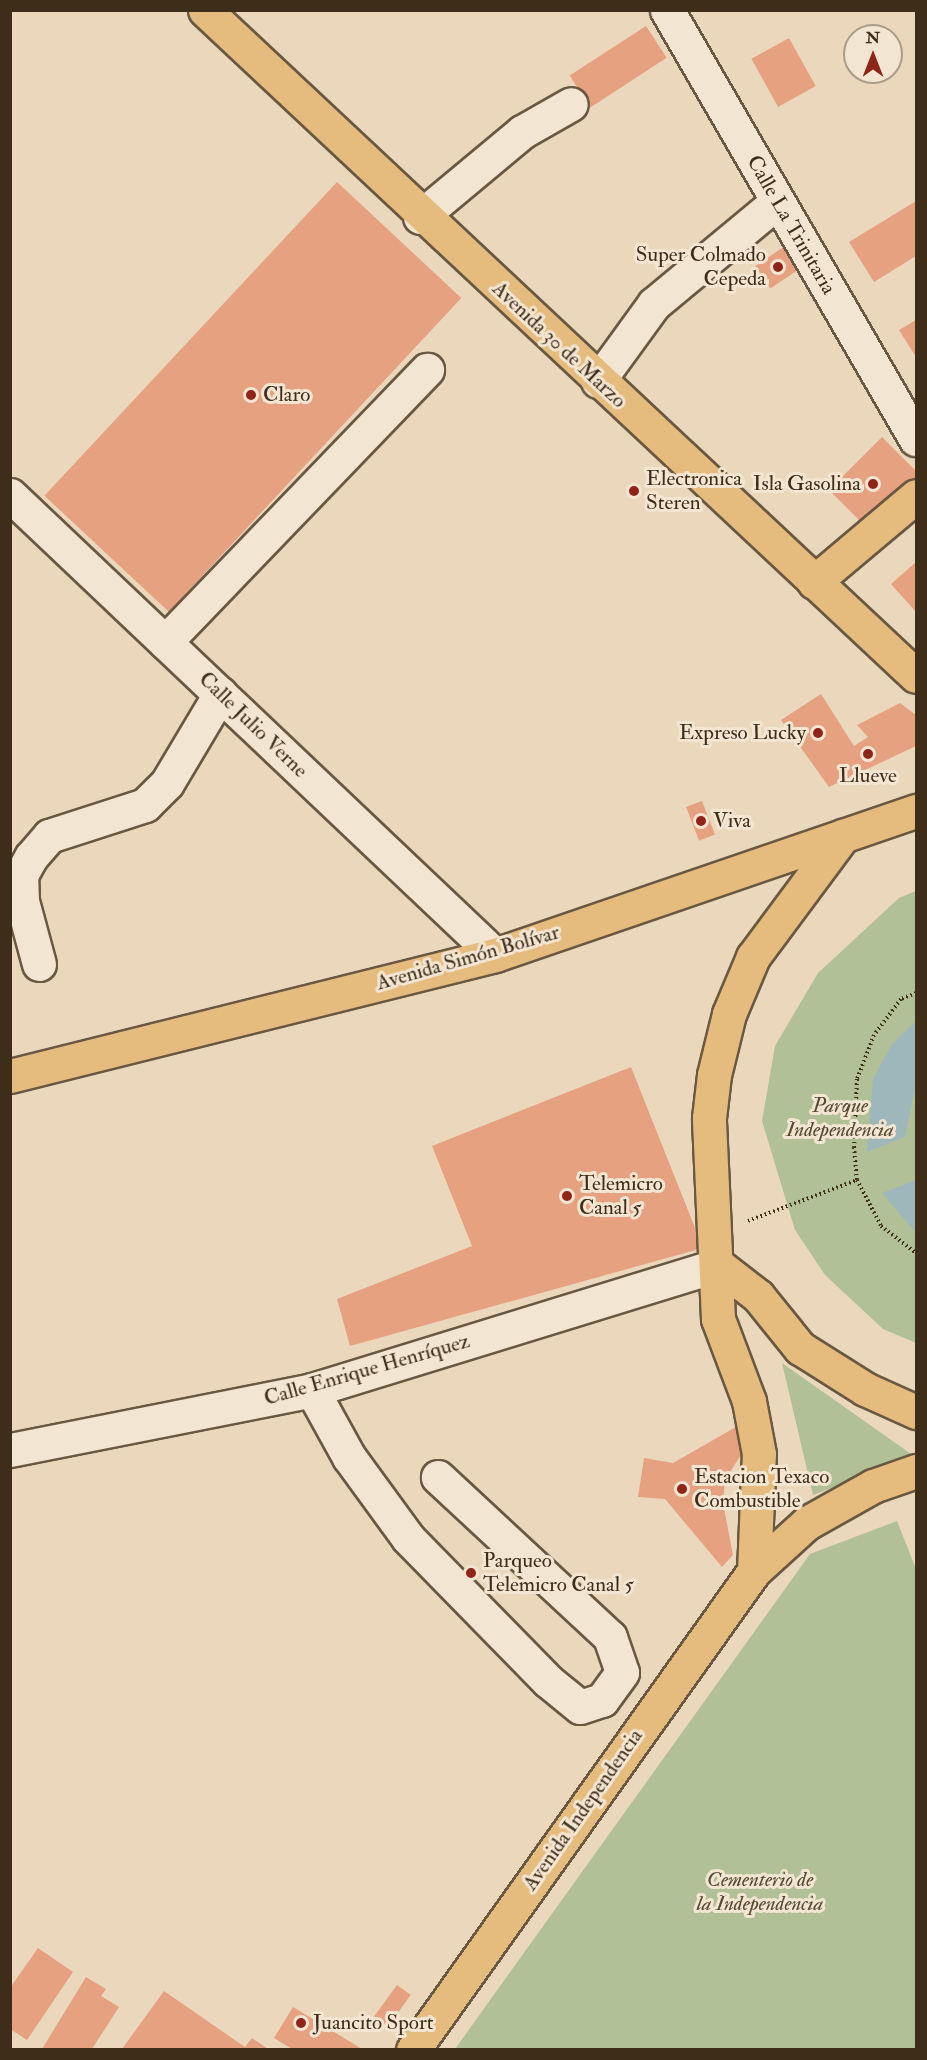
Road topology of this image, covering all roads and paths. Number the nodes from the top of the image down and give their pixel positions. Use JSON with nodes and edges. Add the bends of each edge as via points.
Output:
{"nodes":[{"id":1,"x":666,"y":10,"type":"edge"},
{"id":2,"x":218,"y":15,"type":"edge"},
{"id":3,"x":571,"y":104,"type":"dead end"},
{"id":4,"x":777,"y":202,"type":"junction"},
{"id":5,"x":420,"y":217,"type":"junction"},
{"id":6,"x":428,"y":370,"type":"dead end"},
{"id":7,"x":598,"y":381,"type":"junction"},
{"id":8,"x":916,"y":439,"type":"edge"},
{"id":9,"x":10,"y":495,"type":"edge"},
{"id":10,"x":916,"y":496,"type":"edge"},
{"id":11,"x":814,"y":582,"type":"junction"},
{"id":12,"x":165,"y":642,"type":"junction"},
{"id":13,"x":916,"y":676,"type":"edge"},
{"id":14,"x":220,"y":694,"type":"junction"},
{"id":15,"x":916,"y":811,"type":"edge"},
{"id":16,"x":843,"y":836,"type":"junction"},
{"id":17,"x":495,"y":955,"type":"junction"},
{"id":18,"x":39,"y":964,"type":"dead end"},
{"id":19,"x":916,"y":993,"type":"edge"},
{"id":20,"x":10,"y":1076,"type":"edge"},
{"id":21,"x":857,"y":1180,"type":"junction"},
{"id":22,"x":716,"y":1233,"type":"junction"},
{"id":23,"x":916,"y":1253,"type":"edge"},
{"id":24,"x":718,"y":1265,"type":"junction"},
{"id":25,"x":312,"y":1390,"type":"junction"},
{"id":26,"x":916,"y":1412,"type":"edge"},
{"id":27,"x":10,"y":1450,"type":"edge"},
{"id":28,"x":916,"y":1471,"type":"edge"},
{"id":29,"x":438,"y":1477,"type":"dead end"},
{"id":30,"x":754,"y":1571,"type":"junction"},
{"id":31,"x":413,"y":2049,"type":"edge"}],
"edges":[{"from":1,"to":4,"type":"street","name":"Calle La Trinitaria"},
{"from":2,"to":5,"type":"main road","name":"Avenida 30 de Marzo"},
{"from":3,"to":5,"type":"street","via":[[522,132]]},
{"from":4,"to":7,"type":"street","via":[[654,304]]},
{"from":4,"to":8,"type":"street","name":"Calle La Trinitaria"},
{"from":5,"to":7,"type":"main road","name":"Avenida 30 de Marzo"},
{"from":6,"to":12,"type":"street"},
{"from":7,"to":11,"type":"main road","name":"Avenida 30 de Marzo"},
{"from":9,"to":12,"type":"street","name":"Calle Julio Verne"},
{"from":10,"to":11,"type":"main road"},
{"from":11,"to":13,"type":"main road","name":"Avenida 30 de Marzo"},
{"from":12,"to":14,"type":"street","name":"Calle Julio Verne"},
{"from":14,"to":17,"type":"street","name":"Calle Julio Verne"},
{"from":14,"to":18,"type":"street","via":[[167,783],[145,805],[49,836],[31,857],[21,875],[22,901]]},
{"from":15,"to":16,"type":"main road","name":"Avenida Simón Bolívar"},
{"from":16,"to":17,"type":"main road","name":"Avenida Simón Bolívar"},
{"from":16,"to":22,"type":"main road","via":[[753,957],[729,1014],[709,1118]]},
{"from":17,"to":20,"type":"main road","name":"Avenida Simón Bolívar"},
{"from":19,"to":21,"type":"path","via":[[901,999],[874,1035],[857,1079]]},
{"from":21,"to":22,"type":"path"},
{"from":21,"to":23,"type":"path","via":[[881,1226]]},
{"from":22,"to":24,"type":"main road"},
{"from":24,"to":25,"type":"street","name":"Calle Enrique Henríquez"},
{"from":24,"to":26,"type":"main road","via":[[758,1296],[800,1348],[865,1389]]},
{"from":24,"to":30,"type":"main road","via":[[718,1319],[749,1401],[759,1454]]},
{"from":25,"to":27,"type":"street","name":"Calle Enrique Henríquez"},
{"from":25,"to":29,"type":"street","via":[[349,1457],[408,1538],[548,1681],[580,1707],[602,1700],[622,1672],[610,1637]]},
{"from":28,"to":30,"type":"main road","name":"Avenida Independencia","via":[[873,1486],[807,1523]]},
{"from":30,"to":31,"type":"main road","name":"Avenida Independencia"}]}
